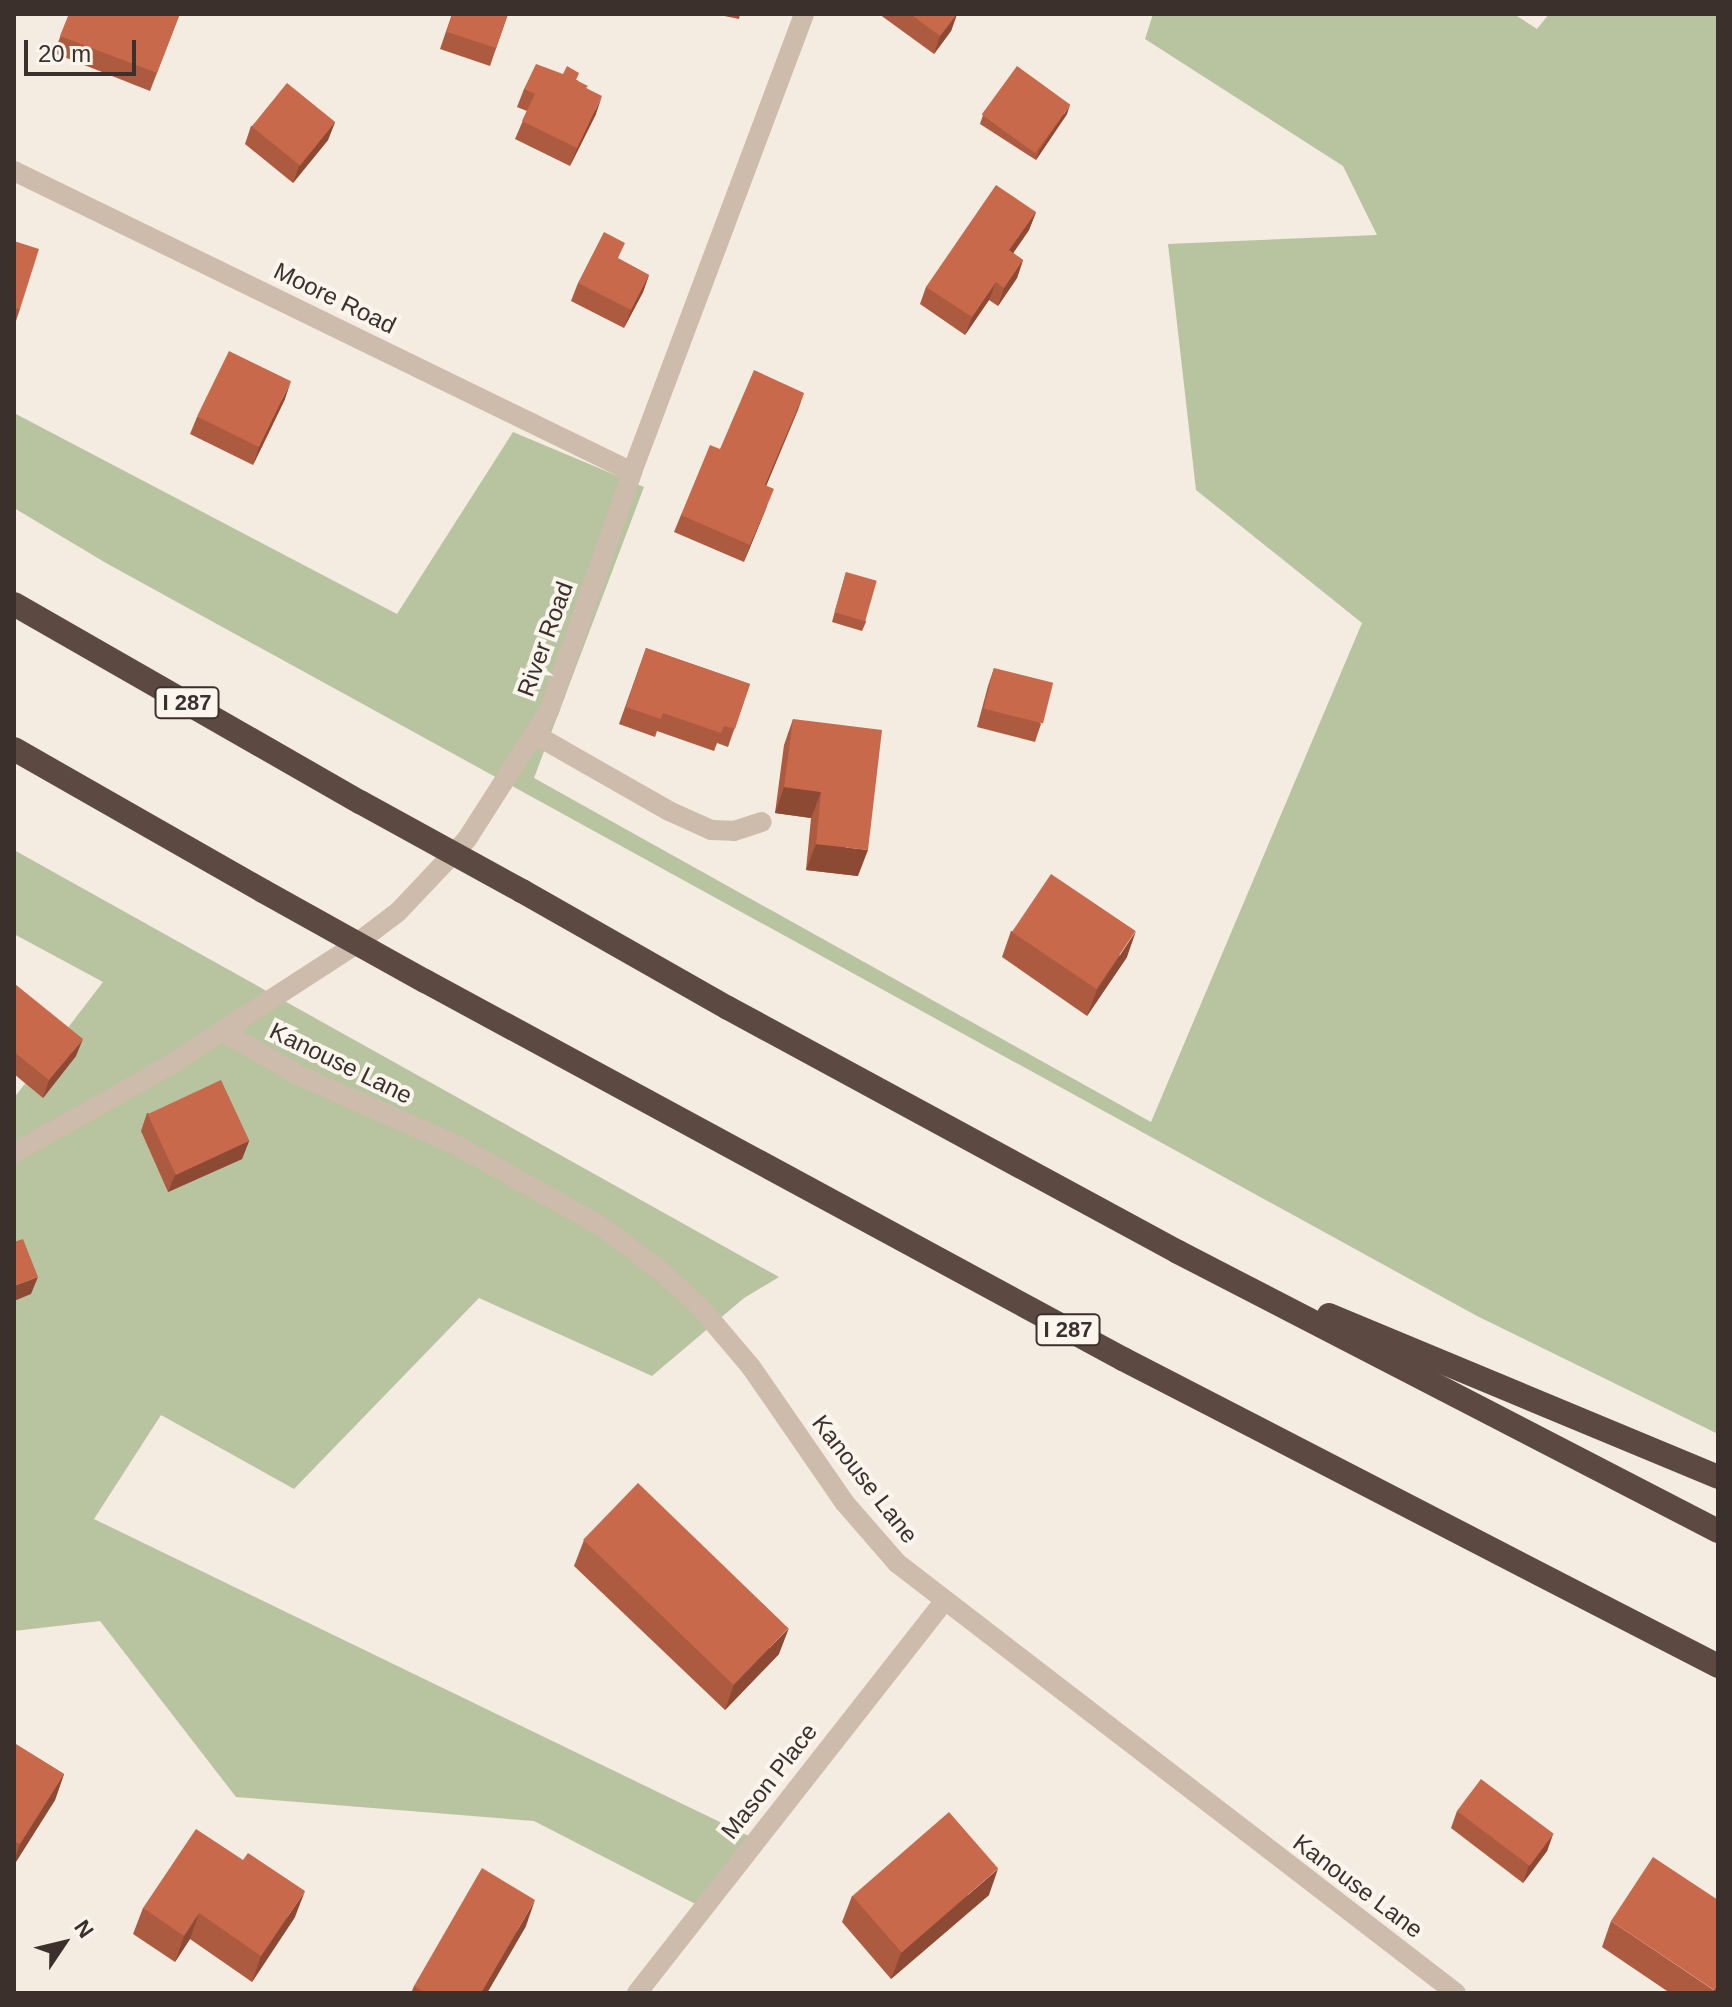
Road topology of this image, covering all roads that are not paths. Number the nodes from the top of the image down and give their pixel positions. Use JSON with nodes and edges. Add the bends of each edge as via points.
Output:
{"nodes":[{"id":1,"x":804,"y":14,"type":"edge"},
{"id":2,"x":14,"y":171,"type":"edge"},
{"id":3,"x":632,"y":472,"type":"junction"},
{"id":4,"x":14,"y":604,"type":"edge"},
{"id":5,"x":534,"y":734,"type":"junction"},
{"id":6,"x":14,"y":749,"type":"edge"},
{"id":7,"x":762,"y":822,"type":"dead end"},
{"id":8,"x":224,"y":1032,"type":"junction"},
{"id":9,"x":14,"y":1153,"type":"edge"},
{"id":10,"x":1178,"y":1252,"type":"junction"},
{"id":11,"x":1718,"y":1477,"type":"edge"},
{"id":12,"x":1718,"y":1531,"type":"edge"},
{"id":13,"x":944,"y":1602,"type":"junction"},
{"id":14,"x":1718,"y":1666,"type":"edge"},
{"id":15,"x":637,"y":1993,"type":"edge"},
{"id":16,"x":1456,"y":1993,"type":"edge"}],
"edges":[{"from":1,"to":3,"type":"street","name":"River Road"},
{"from":2,"to":3,"type":"street","name":"Moore Road"},
{"from":3,"to":5,"type":"street","name":"River Road","via":[[549,711]]},
{"from":4,"to":10,"type":"highway","number":"I 287","bridge":true,"via":[[360,802]]},
{"from":5,"to":7,"type":"street","via":[[711,830],[734,831]]},
{"from":5,"to":8,"type":"street","name":"River Road","via":[[467,839],[432,880],[353,946]]},
{"from":6,"to":14,"type":"highway","number":"I 287","bridge":true,"via":[[425,981],[1136,1366]]},
{"from":8,"to":9,"type":"street","name":"River Road"},
{"from":8,"to":13,"type":"street","name":"Kanouse Lane","via":[[298,1075],[458,1146],[601,1226],[662,1272],[751,1367],[844,1502],[897,1563]]},
{"from":10,"to":11,"type":"highway"},
{"from":10,"to":12,"type":"highway","number":"I 287"},
{"from":13,"to":15,"type":"street","name":"Mason Place"},
{"from":13,"to":16,"type":"street","name":"Kanouse Lane"}]}
